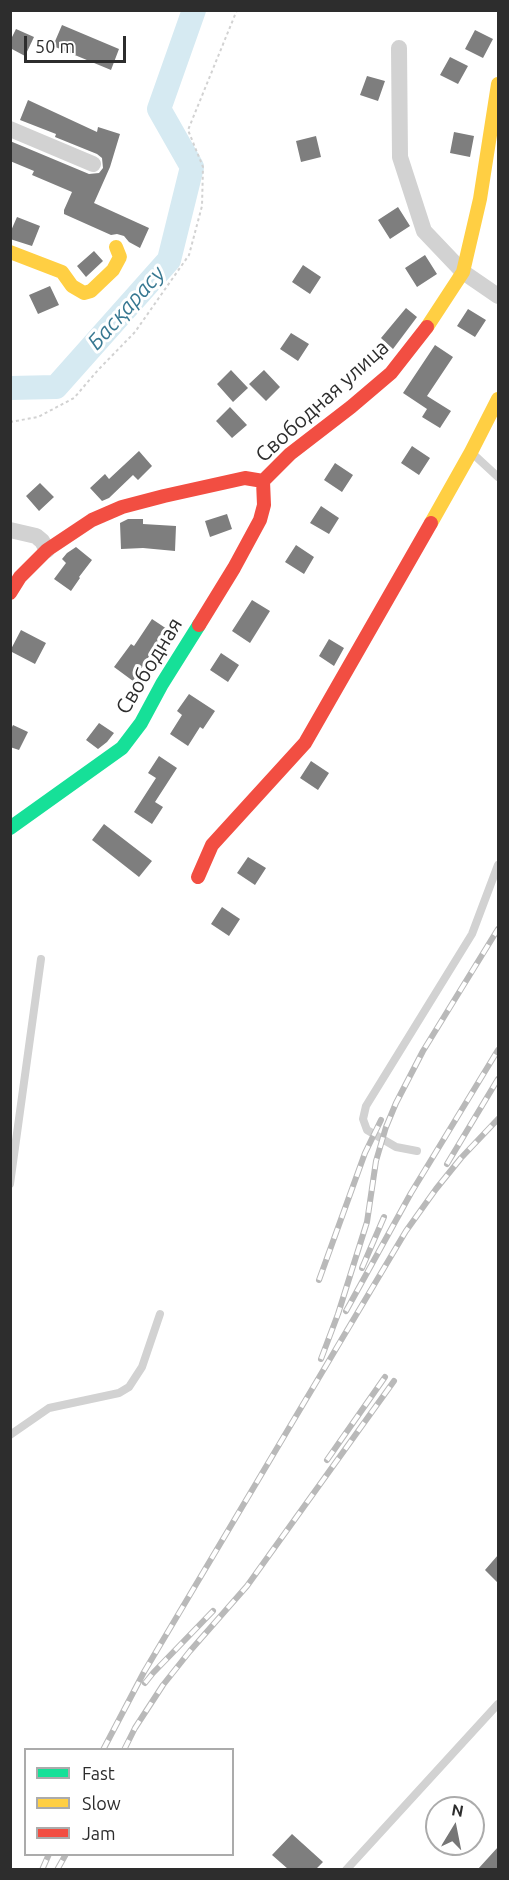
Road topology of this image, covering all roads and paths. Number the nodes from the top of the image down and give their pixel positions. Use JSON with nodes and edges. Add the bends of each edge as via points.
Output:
{"nodes":[{"id":1,"x":237,"y":10,"type":"edge"},
{"id":2,"x":399,"y":48,"type":"dead end"},
{"id":3,"x":498,"y":84,"type":"edge"},
{"id":4,"x":10,"y":129,"type":"edge"},
{"id":5,"x":93,"y":164,"type":"dead end"},
{"id":6,"x":116,"y":248,"type":"dead end"},
{"id":7,"x":10,"y":252,"type":"edge"},
{"id":8,"x":463,"y":272,"type":"junction"},
{"id":9,"x":498,"y":296,"type":"edge"},
{"id":10,"x":498,"y":399,"type":"edge"},
{"id":11,"x":10,"y":422,"type":"edge"},
{"id":12,"x":471,"y":452,"type":"junction"},
{"id":13,"x":498,"y":477,"type":"edge"},
{"id":14,"x":263,"y":481,"type":"junction"},
{"id":15,"x":10,"y":530,"type":"edge"},
{"id":16,"x":47,"y":550,"type":"junction"},
{"id":17,"x":10,"y":593,"type":"edge"},
{"id":18,"x":10,"y":828,"type":"edge"},
{"id":19,"x":498,"y":866,"type":"edge"},
{"id":20,"x":198,"y":877,"type":"dead end"},
{"id":21,"x":42,"y":959,"type":"dead end"},
{"id":22,"x":417,"y":1150,"type":"dead end"},
{"id":23,"x":10,"y":1184,"type":"edge"},
{"id":24,"x":160,"y":1314,"type":"dead end"},
{"id":25,"x":10,"y":1436,"type":"edge"},
{"id":26,"x":498,"y":1704,"type":"edge"},
{"id":27,"x":346,"y":1869,"type":"edge"}],
"edges":[{"from":1,"to":11,"type":"path","via":[[188,130],[203,167],[202,206],[189,255],[135,332],[74,398],[38,417]]},
{"from":2,"to":8,"type":"street","via":[[400,157],[424,231]]},
{"from":3,"to":8,"type":"street","name":"Свободная улица","via":[[480,199]]},
{"from":4,"to":5,"type":"street"},
{"from":6,"to":7,"type":"street","via":[[120,257],[113,270],[84,293],[72,286],[62,272]]},
{"from":8,"to":9,"type":"street"},
{"from":8,"to":14,"type":"street","name":"Свободная улица","via":[[424,332],[391,373],[290,454]]},
{"from":10,"to":12,"type":"street"},
{"from":12,"to":13,"type":"lane"},
{"from":12,"to":20,"type":"street","via":[[305,743],[212,845]]},
{"from":14,"to":16,"type":"street","name":"Свободная улица","via":[[245,478],[122,507],[92,520]]},
{"from":14,"to":18,"type":"street","name":"Свободная","via":[[260,520],[141,723],[122,747]]},
{"from":15,"to":16,"type":"street","via":[[36,536]]},
{"from":16,"to":17,"type":"street","name":"Свободная улица"},
{"from":19,"to":22,"type":"lane","via":[[472,934],[366,1106],[363,1119],[367,1130],[396,1147]]},
{"from":21,"to":23,"type":"lane"},
{"from":24,"to":25,"type":"lane","via":[[142,1367],[129,1387],[119,1393],[49,1408]]},
{"from":26,"to":27,"type":"lane"}]}
